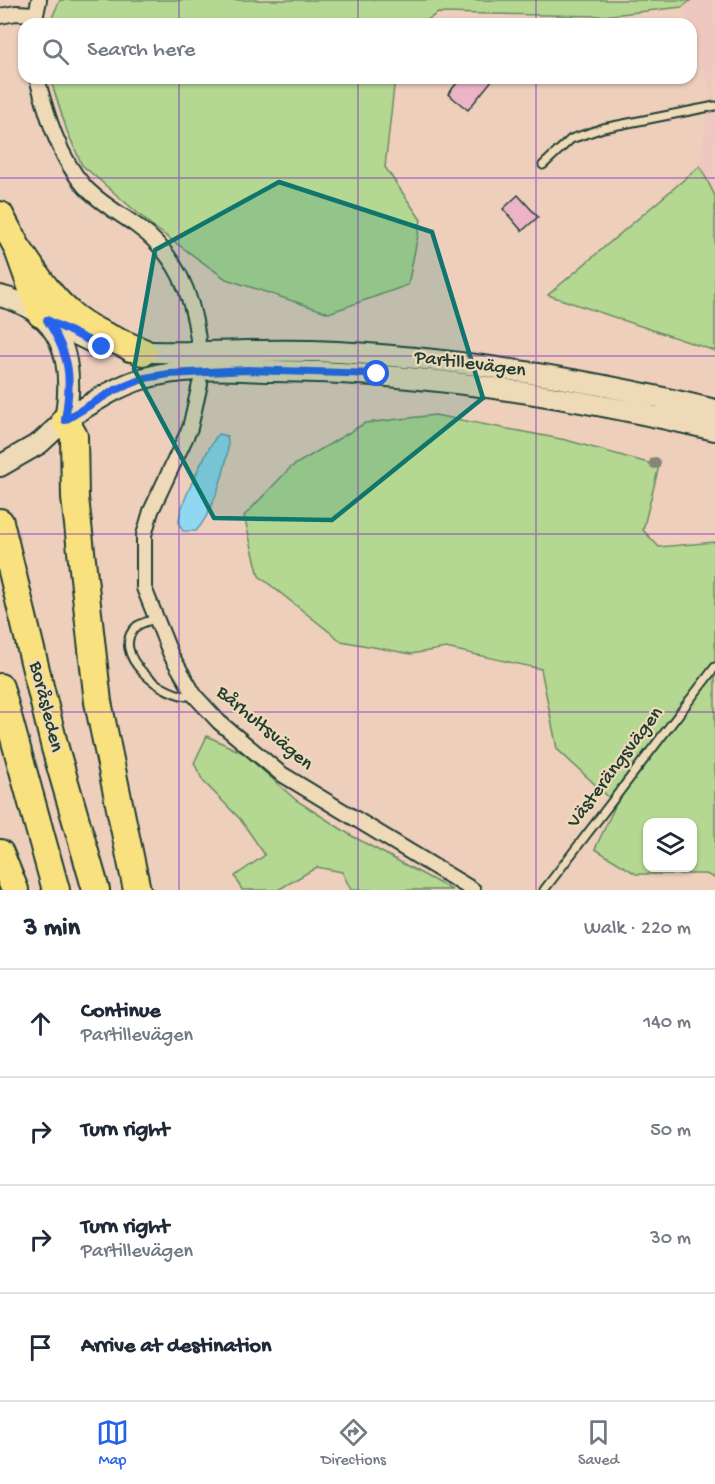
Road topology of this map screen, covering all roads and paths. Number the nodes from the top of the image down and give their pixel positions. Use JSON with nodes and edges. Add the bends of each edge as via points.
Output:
{"nodes":[{"id":1,"x":39,"y":0,"type":"edge"},
{"id":2,"x":0,"y":16,"type":"edge"},
{"id":3,"x":31,"y":18,"type":"edge"},
{"id":4,"x":34,"y":18,"type":"edge"},
{"id":5,"x":39,"y":84,"type":"edge"},
{"id":6,"x":715,"y":106,"type":"edge"},
{"id":7,"x":543,"y":165,"type":"dead end"},
{"id":8,"x":0,"y":215,"type":"edge"},
{"id":9,"x":17,"y":248,"type":"junction"},
{"id":10,"x":0,"y":296,"type":"edge"},
{"id":11,"x":44,"y":317,"type":"junction"},
{"id":12,"x":198,"y":339,"type":"dead end"},
{"id":13,"x":143,"y":352,"type":"junction"},
{"id":14,"x":200,"y":384,"type":"dead end"},
{"id":15,"x":715,"y":410,"type":"edge"},
{"id":16,"x":65,"y":420,"type":"junction"},
{"id":17,"x":715,"y":430,"type":"edge"},
{"id":18,"x":0,"y":466,"type":"edge"},
{"id":19,"x":0,"y":522,"type":"edge"},
{"id":20,"x":154,"y":619,"type":"junction"},
{"id":21,"x":715,"y":667,"type":"edge"},
{"id":22,"x":0,"y":687,"type":"edge"},
{"id":23,"x":195,"y":696,"type":"junction"},
{"id":24,"x":0,"y":853,"type":"edge"},
{"id":25,"x":15,"y":890,"type":"edge"},
{"id":26,"x":56,"y":890,"type":"edge"},
{"id":27,"x":96,"y":890,"type":"edge"},
{"id":28,"x":137,"y":890,"type":"edge"},
{"id":29,"x":473,"y":890,"type":"edge"},
{"id":30,"x":544,"y":890,"type":"edge"}],
"edges":[{"from":1,"to":4,"type":"street"},
{"from":2,"to":3,"type":"street","via":[[16,13]]},
{"from":5,"to":12,"type":"street","via":[[58,141],[86,188],[162,247],[180,272],[193,306]]},
{"from":6,"to":7,"type":"lane","via":[[603,128],[571,139]]},
{"from":8,"to":9,"type":"highway"},
{"from":9,"to":11,"type":"highway"},
{"from":9,"to":13,"type":"highway","via":[[69,313],[91,329]]},
{"from":10,"to":11,"type":"street","name":"Partillevägen"},
{"from":11,"to":13,"type":"street","name":"Partillevägen","via":[[102,347]]},
{"from":11,"to":16,"type":"street","via":[[68,360]]},
{"from":13,"to":15,"type":"street","name":"Partillevägen","via":[[310,351],[457,361],[599,384]]},
{"from":14,"to":20,"type":"street","name":"Bårhultsvägen","via":[[190,428],[151,511],[144,535],[144,588]]},
{"from":16,"to":17,"type":"street","name":"Partillevägen","via":[[113,391],[145,378],[195,371],[309,371],[456,381]]},
{"from":16,"to":18,"type":"street","name":"Partillevägen","via":[[40,443]]},
{"from":16,"to":28,"type":"highway","via":[[75,436],[75,498],[98,702]]},
{"from":19,"to":27,"type":"highway","name":"Boråsleden","via":[[55,748]]},
{"from":20,"to":23,"type":"street","name":"Bårhultsvägen"},
{"from":20,"to":23,"type":"lane","via":[[138,626],[130,636],[137,667],[157,686],[183,698]]},
{"from":21,"to":30,"type":"lane","name":"Västerängsvägen"},
{"from":22,"to":26,"type":"highway","name":"Boråsleden"},
{"from":23,"to":29,"type":"street","name":"Bårhultsvägen","via":[[219,722],[280,773]]},
{"from":24,"to":25,"type":"highway"}]}
